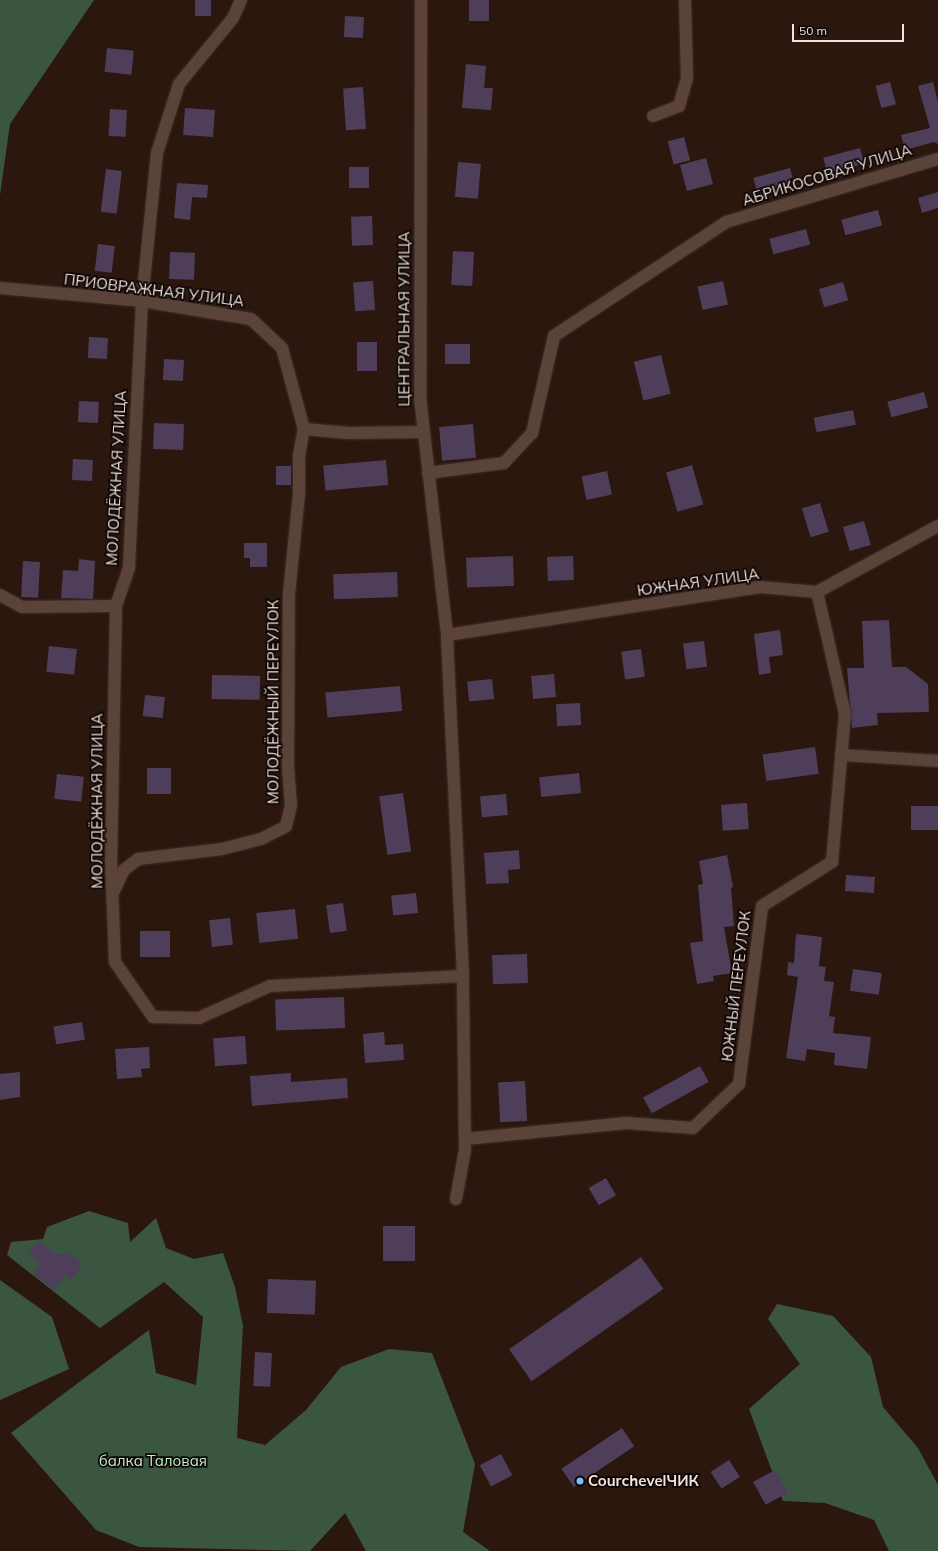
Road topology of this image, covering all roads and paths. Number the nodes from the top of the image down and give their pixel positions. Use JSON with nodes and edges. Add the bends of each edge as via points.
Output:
{"nodes":[{"id":1,"x":241,"y":0,"type":"edge"},
{"id":2,"x":421,"y":0,"type":"edge"},
{"id":3,"x":685,"y":0,"type":"edge"},
{"id":4,"x":653,"y":116,"type":"dead end"},
{"id":5,"x":938,"y":158,"type":"edge"},
{"id":6,"x":0,"y":288,"type":"edge"},
{"id":7,"x":142,"y":301,"type":"junction"},
{"id":8,"x":304,"y":429,"type":"junction"},
{"id":9,"x":422,"y":432,"type":"junction"},
{"id":10,"x":428,"y":473,"type":"junction"},
{"id":11,"x":938,"y":526,"type":"edge"},
{"id":12,"x":817,"y":592,"type":"junction"},
{"id":13,"x":0,"y":596,"type":"edge"},
{"id":14,"x":116,"y":606,"type":"junction"},
{"id":15,"x":447,"y":636,"type":"junction"},
{"id":16,"x":841,"y":755,"type":"junction"},
{"id":17,"x":938,"y":762,"type":"edge"},
{"id":18,"x":112,"y":894,"type":"junction"},
{"id":19,"x":463,"y":976,"type":"junction"},
{"id":20,"x":465,"y":1139,"type":"junction"},
{"id":21,"x":456,"y":1199,"type":"dead end"}],
"edges":[{"from":1,"to":7,"type":"street","name":"МОЛОДЁЖНАЯ УЛИЦА","via":[[233,18],[179,84],[157,153]]},
{"from":2,"to":9,"type":"street","name":"ЦЕНТРАЛЬНАЯ УЛИЦА"},
{"from":3,"to":4,"type":"street","via":[[687,78],[679,106]]},
{"from":5,"to":10,"type":"street","name":"АБРИКОСОВАЯ УЛИЦА","via":[[726,222],[554,336],[532,433],[504,463]]},
{"from":6,"to":7,"type":"street","name":"ПРИОВРАЖНАЯ УЛИЦА"},
{"from":7,"to":8,"type":"street","name":"ПРИОВРАЖНАЯ УЛИЦА","via":[[251,319],[282,348]]},
{"from":7,"to":14,"type":"street","name":"МОЛОДЁЖНАЯ УЛИЦА","via":[[129,568]]},
{"from":8,"to":9,"type":"street","via":[[349,433]]},
{"from":8,"to":18,"type":"street","name":"МОЛОДЁЖНЫЙ ПЕРЕУЛОК","via":[[299,456],[300,494],[289,594],[288,766],[292,806],[286,826],[261,839],[222,849],[138,859],[124,870]]},
{"from":9,"to":10,"type":"street","name":"ЦЕНТРАЛЬНАЯ УЛИЦА"},
{"from":10,"to":15,"type":"street","name":"ЦЕНТРАЛЬНАЯ УЛИЦА"},
{"from":11,"to":12,"type":"street"},
{"from":12,"to":15,"type":"street","name":"ЮЖНАЯ УЛИЦА","via":[[760,588]]},
{"from":12,"to":16,"type":"street","name":"ЮЖНЫЙ ПЕРЕУЛОК","via":[[845,714]]},
{"from":13,"to":14,"type":"street","via":[[22,607]]},
{"from":14,"to":18,"type":"street","name":"МОЛОДЁЖНАЯ УЛИЦА"},
{"from":15,"to":19,"type":"street","name":"ЦЕНТРАЛЬНАЯ УЛИЦА"},
{"from":16,"to":17,"type":"street"},
{"from":16,"to":20,"type":"street","name":"ЮЖНЫЙ ПЕРЕУЛОК","via":[[832,862],[762,906],[739,1084],[693,1128],[626,1123]]},
{"from":18,"to":19,"type":"street","name":"МОЛОДЁЖНАЯ УЛИЦА","via":[[115,962],[153,1017],[199,1018],[270,986]]},
{"from":19,"to":20,"type":"street","name":"ЦЕНТРАЛЬНАЯ УЛИЦА"},
{"from":20,"to":21,"type":"street","name":"ЦЕНТРАЛЬНАЯ УЛИЦА"}]}
